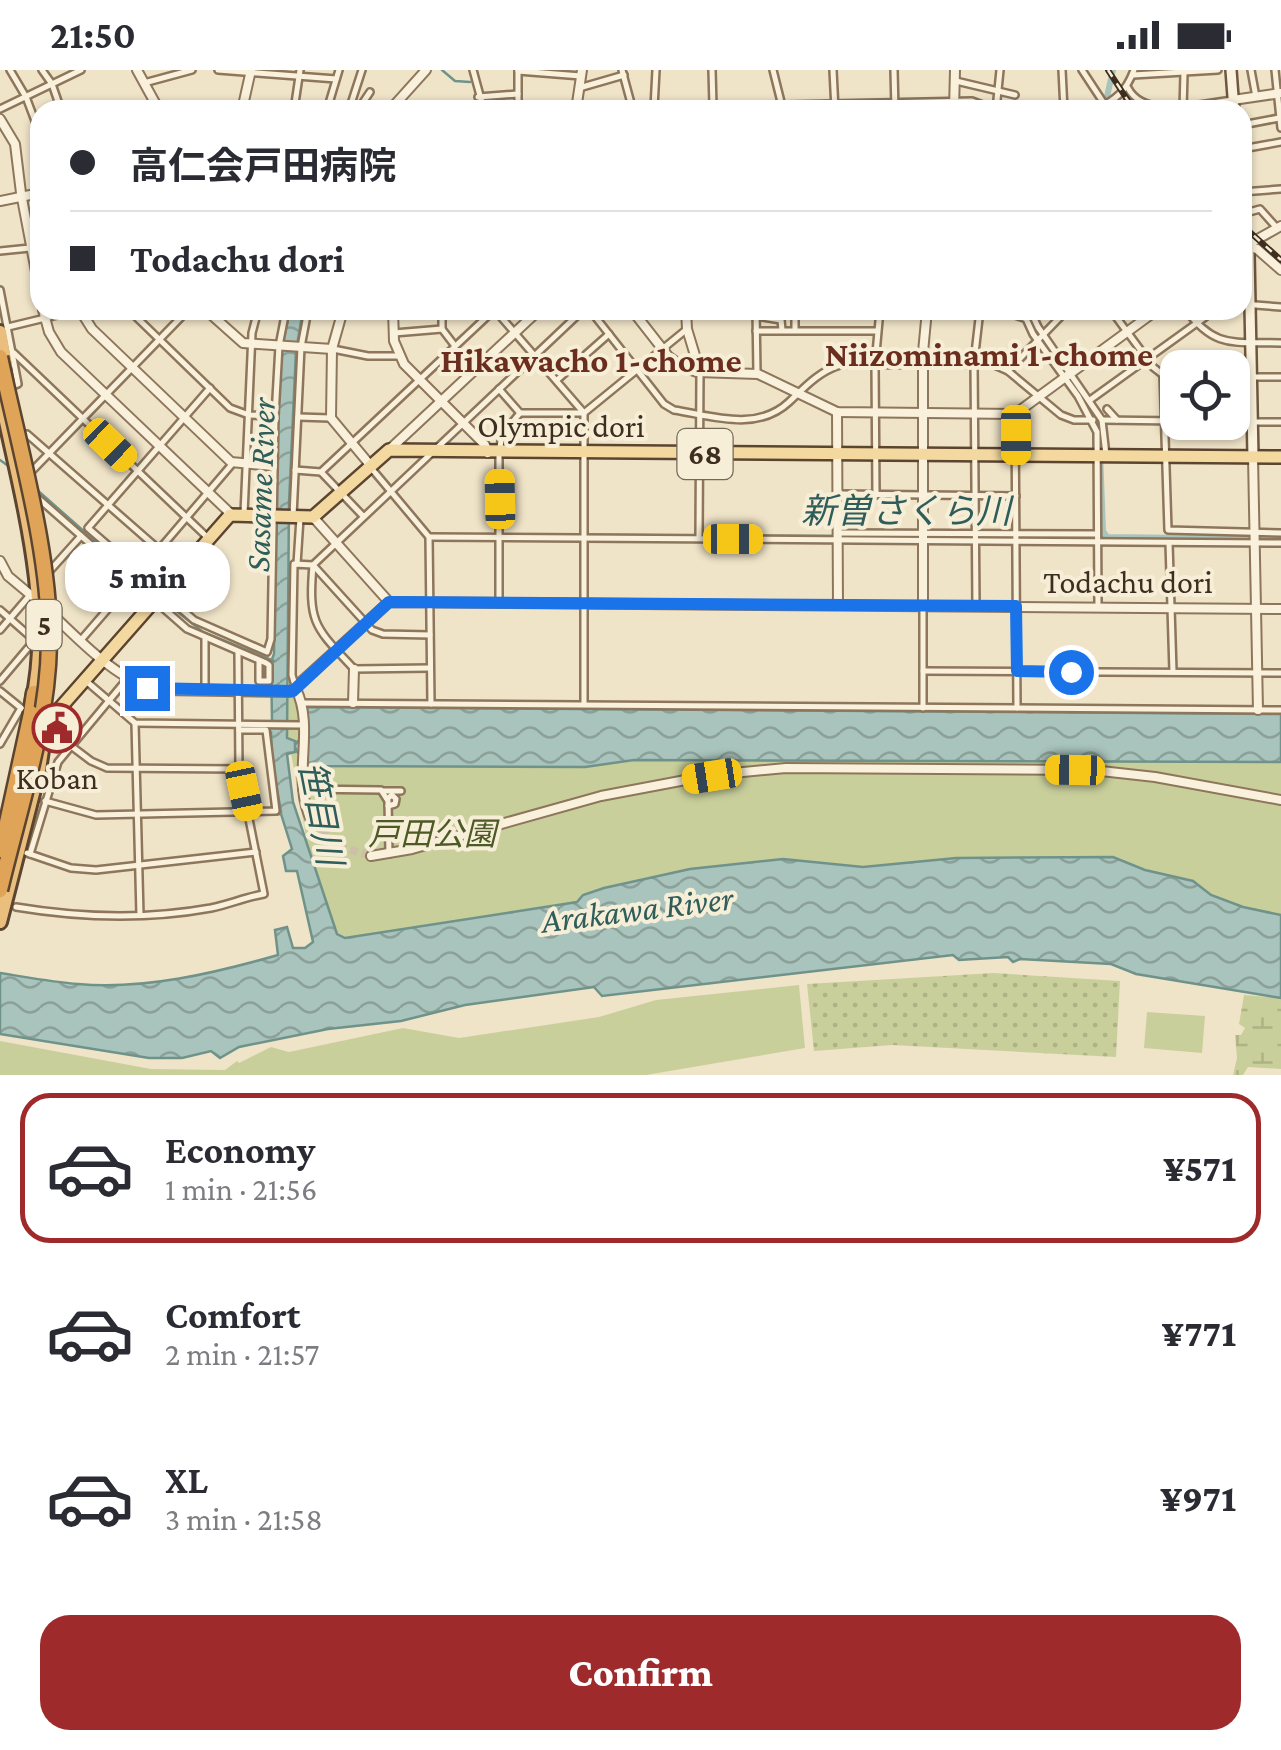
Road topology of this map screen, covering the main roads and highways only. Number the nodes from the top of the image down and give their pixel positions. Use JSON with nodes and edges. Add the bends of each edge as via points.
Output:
{"nodes":[{"id":1,"x":1231,"y":70,"type":"edge"},
{"id":2,"x":1233,"y":100,"type":"edge"},
{"id":3,"x":1248,"y":320,"type":"edge"},
{"id":4,"x":3,"y":329,"type":"edge"},
{"id":5,"x":5,"y":354,"type":"edge"},
{"id":6,"x":4,"y":397,"type":"edge"},
{"id":7,"x":1253,"y":456,"type":"junction"},
{"id":8,"x":1281,"y":457,"type":"edge"},
{"id":9,"x":23,"y":477,"type":"junction"},
{"id":10,"x":42,"y":692,"type":"junction"},
{"id":11,"x":37,"y":717,"type":"junction"},
{"id":12,"x":12,"y":779,"type":"junction"},
{"id":13,"x":0,"y":826,"type":"edge"},
{"id":14,"x":0,"y":855,"type":"edge"},
{"id":15,"x":0,"y":867,"type":"edge"},
{"id":16,"x":0,"y":891,"type":"edge"},
{"id":17,"x":0,"y":922,"type":"edge"}],
"edges":[{"from":1,"to":2,"type":"main road"},
{"from":3,"to":7,"type":"main road"},
{"from":4,"to":6,"type":"highway"},
{"from":5,"to":6,"type":"highway"},
{"from":5,"to":16,"type":"highway","number":"5","bridge":true,"via":[[49,634],[42,713]]},
{"from":6,"to":9,"type":"highway"},
{"from":6,"to":9,"type":"highway","via":[[19,435]]},
{"from":6,"to":15,"type":"highway","number":"5","bridge":true,"via":[[40,581],[44,644],[37,712]]},
{"from":7,"to":8,"type":"main road","name":"Olympic dori","number":"68"},
{"from":7,"to":11,"type":"main road","name":"Olympic dori","number":"68","via":[[389,450],[342,494],[299,518],[238,514],[66,705]]},
{"from":9,"to":10,"type":"highway"},
{"from":9,"to":10,"type":"highway","via":[[53,615]]},
{"from":10,"to":11,"type":"highway"},
{"from":11,"to":12,"type":"highway"},
{"from":11,"to":12,"type":"main road"},
{"from":11,"to":14,"type":"highway","bridge":true},
{"from":11,"to":16,"type":"highway","bridge":true,"via":[[19,835]]},
{"from":11,"to":17,"type":"highway","via":[[42,755]]},
{"from":12,"to":13,"type":"highway"}]}
